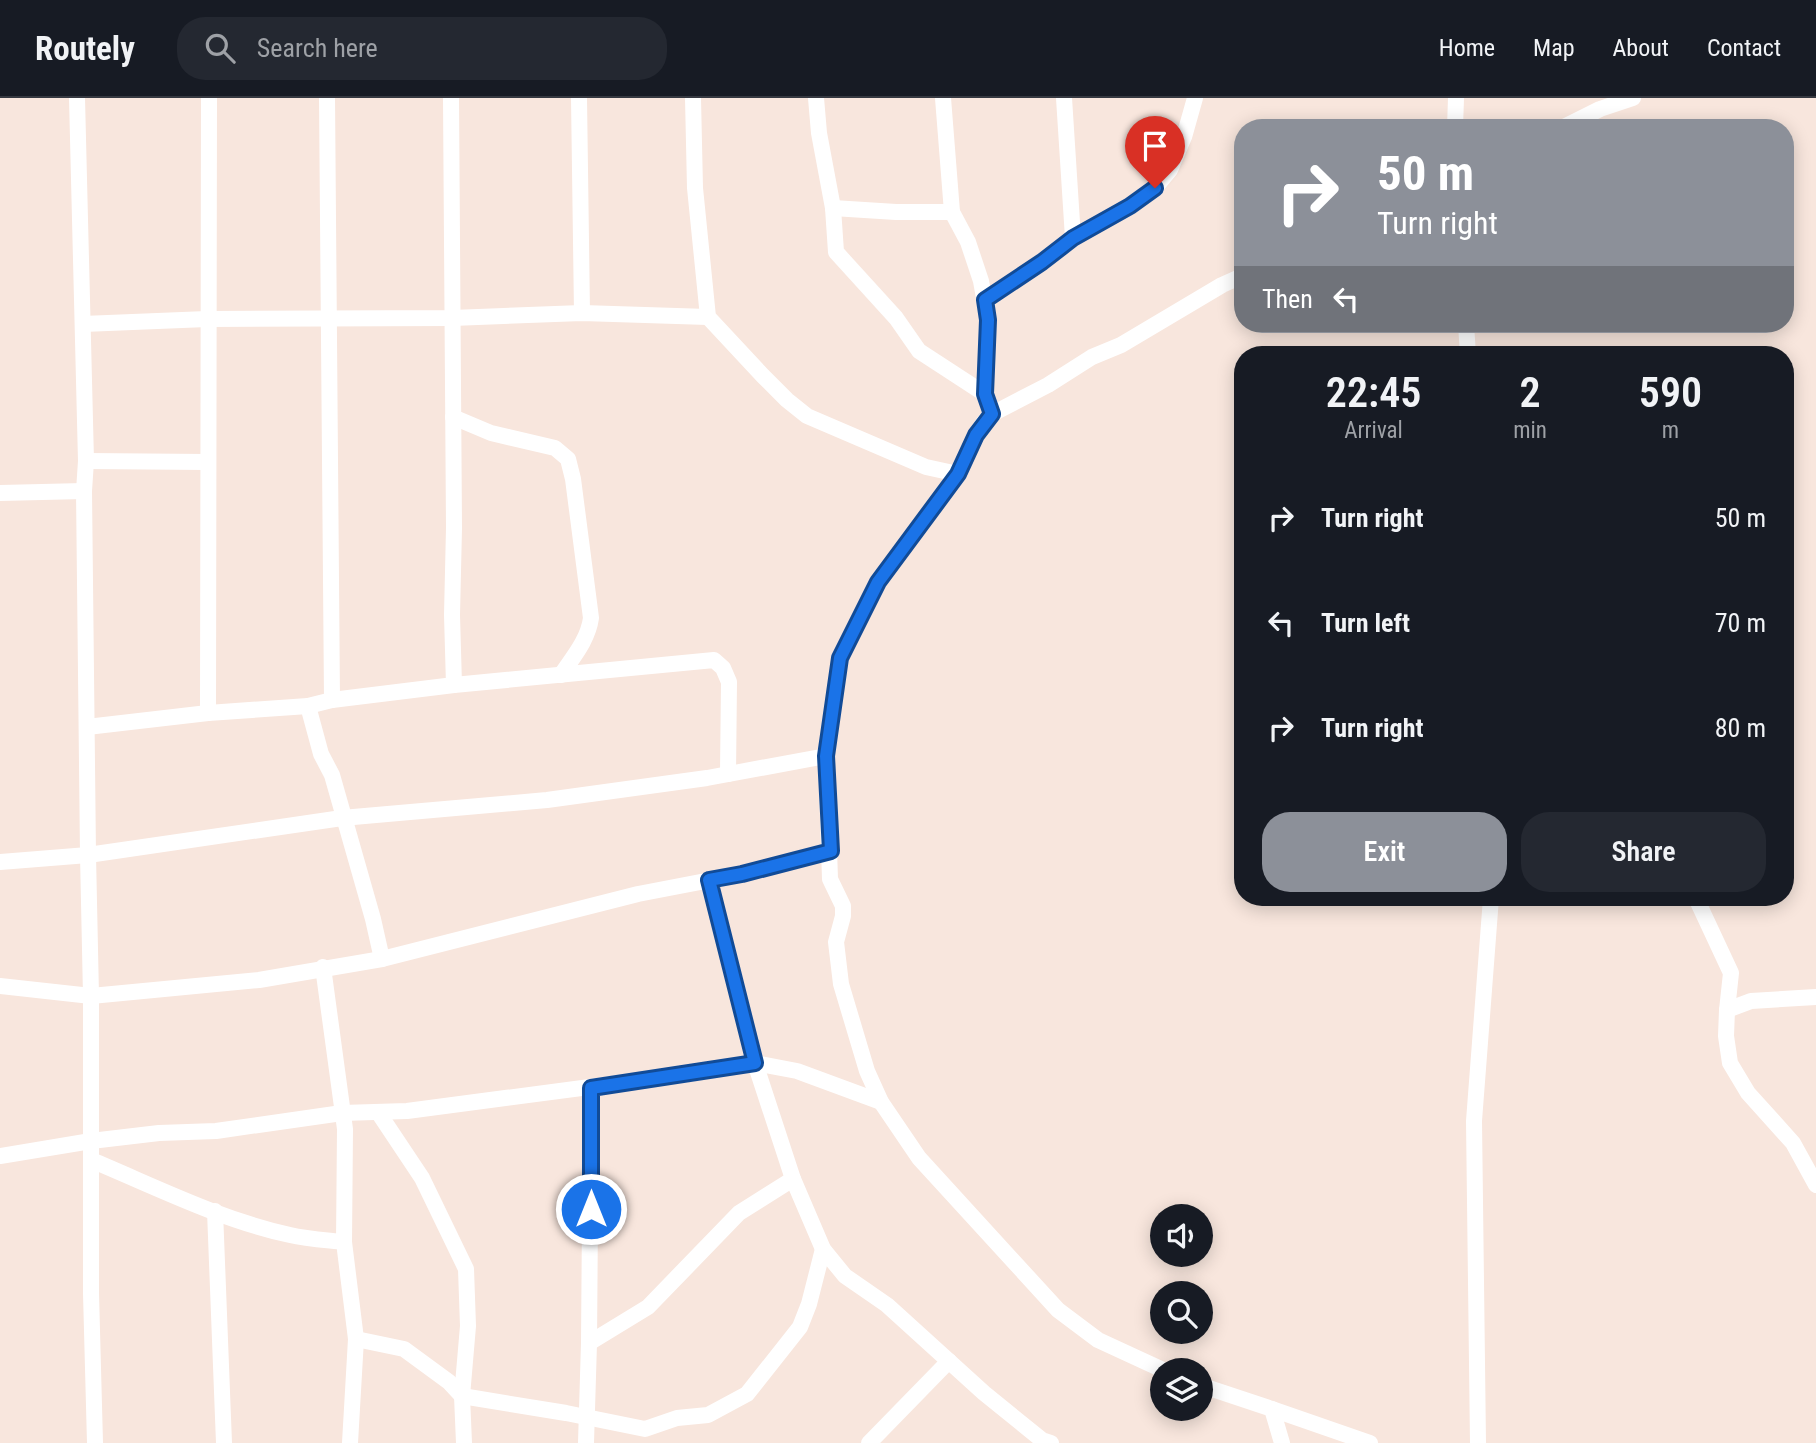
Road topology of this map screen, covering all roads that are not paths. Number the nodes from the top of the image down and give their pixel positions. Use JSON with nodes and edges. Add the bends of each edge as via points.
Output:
{"nodes":[{"id":1,"x":77,"y":98,"type":"edge"},
{"id":2,"x":209,"y":98,"type":"edge"},
{"id":3,"x":327,"y":98,"type":"edge"},
{"id":4,"x":451,"y":98,"type":"edge"},
{"id":5,"x":579,"y":98,"type":"edge"},
{"id":6,"x":693,"y":98,"type":"edge"},
{"id":7,"x":816,"y":98,"type":"edge"},
{"id":8,"x":943,"y":98,"type":"edge"},
{"id":9,"x":1064,"y":98,"type":"edge"},
{"id":10,"x":1195,"y":98,"type":"edge"},
{"id":11,"x":1456,"y":98,"type":"edge"},
{"id":12,"x":1633,"y":98,"type":"edge"},
{"id":13,"x":1600,"y":103,"type":"edge"},
{"id":14,"x":1455,"y":119,"type":"edge"},
{"id":15,"x":1576,"y":119,"type":"edge"},
{"id":16,"x":833,"y":208,"type":"junction"},
{"id":17,"x":952,"y":212,"type":"junction"},
{"id":18,"x":1073,"y":238,"type":"junction"},
{"id":19,"x":1234,"y":280,"type":"edge"},
{"id":20,"x":985,"y":300,"type":"junction"},
{"id":21,"x":582,"y":313,"type":"junction"},
{"id":22,"x":708,"y":317,"type":"junction"},
{"id":23,"x":452,"y":318,"type":"junction"},
{"id":24,"x":207,"y":319,"type":"junction"},
{"id":25,"x":328,"y":320,"type":"junction"},
{"id":26,"x":83,"y":324,"type":"junction"},
{"id":27,"x":985,"y":394,"type":"junction"},
{"id":28,"x":992,"y":414,"type":"junction"},
{"id":29,"x":453,"y":417,"type":"junction"},
{"id":30,"x":86,"y":461,"type":"junction"},
{"id":31,"x":207,"y":462,"type":"junction"},
{"id":32,"x":958,"y":474,"type":"junction"},
{"id":33,"x":84,"y":491,"type":"junction"},
{"id":34,"x":0,"y":493,"type":"edge"},
{"id":35,"x":561,"y":675,"type":"junction"},
{"id":36,"x":454,"y":685,"type":"junction"},
{"id":37,"x":331,"y":700,"type":"junction"},
{"id":38,"x":308,"y":706,"type":"junction"},
{"id":39,"x":208,"y":713,"type":"junction"},
{"id":40,"x":87,"y":727,"type":"junction"},
{"id":41,"x":826,"y":756,"type":"junction"},
{"id":42,"x":728,"y":774,"type":"junction"},
{"id":43,"x":342,"y":818,"type":"junction"},
{"id":44,"x":831,"y":851,"type":"junction"},
{"id":45,"x":88,"y":855,"type":"junction"},
{"id":46,"x":0,"y":862,"type":"edge"},
{"id":47,"x":709,"y":880,"type":"junction"},
{"id":48,"x":1490,"y":906,"type":"edge"},
{"id":49,"x":1700,"y":906,"type":"edge"},
{"id":50,"x":382,"y":959,"type":"junction"},
{"id":51,"x":323,"y":967,"type":"junction"},
{"id":52,"x":0,"y":986,"type":"edge"},
{"id":53,"x":92,"y":996,"type":"junction"},
{"id":54,"x":1816,"y":997,"type":"edge"},
{"id":55,"x":1727,"y":1010,"type":"junction"},
{"id":56,"x":755,"y":1063,"type":"junction"},
{"id":57,"x":591,"y":1088,"type":"junction"},
{"id":58,"x":881,"y":1101,"type":"junction"},
{"id":59,"x":378,"y":1112,"type":"junction"},
{"id":60,"x":342,"y":1113,"type":"junction"},
{"id":61,"x":91,"y":1141,"type":"junction"},
{"id":62,"x":0,"y":1157,"type":"edge"},
{"id":63,"x":91,"y":1160,"type":"junction"},
{"id":64,"x":793,"y":1179,"type":"junction"},
{"id":65,"x":1816,"y":1185,"type":"edge"},
{"id":66,"x":215,"y":1211,"type":"junction"},
{"id":67,"x":344,"y":1242,"type":"junction"},
{"id":68,"x":823,"y":1249,"type":"junction"},
{"id":69,"x":356,"y":1339,"type":"junction"},
{"id":70,"x":589,"y":1343,"type":"junction"},
{"id":71,"x":949,"y":1361,"type":"junction"},
{"id":72,"x":1150,"y":1364,"type":"edge"},
{"id":73,"x":1213,"y":1389,"type":"edge"},
{"id":74,"x":462,"y":1396,"type":"junction"},
{"id":75,"x":1272,"y":1409,"type":"junction"},
{"id":76,"x":586,"y":1417,"type":"junction"},
{"id":77,"x":1044,"y":1442,"type":"edge"},
{"id":78,"x":95,"y":1443,"type":"edge"},
{"id":79,"x":224,"y":1443,"type":"edge"},
{"id":80,"x":350,"y":1443,"type":"edge"},
{"id":81,"x":464,"y":1443,"type":"edge"},
{"id":82,"x":586,"y":1443,"type":"edge"},
{"id":83,"x":869,"y":1443,"type":"edge"},
{"id":84,"x":1282,"y":1443,"type":"edge"},
{"id":85,"x":1370,"y":1443,"type":"edge"},
{"id":86,"x":1478,"y":1443,"type":"edge"}],
"edges":[{"from":1,"to":26,"type":"street"},
{"from":2,"to":24,"type":"street"},
{"from":3,"to":25,"type":"street"},
{"from":4,"to":23,"type":"street"},
{"from":5,"to":21,"type":"street"},
{"from":6,"to":22,"type":"street","via":[[695,188]]},
{"from":7,"to":16,"type":"street"},
{"from":8,"to":17,"type":"street"},
{"from":9,"to":18,"type":"street"},
{"from":10,"to":18,"type":"street","via":[[1180,148],[1155,188]]},
{"from":11,"to":14,"type":"street"},
{"from":12,"to":13,"type":"street"},
{"from":13,"to":15,"type":"street"},
{"from":16,"to":17,"type":"street"},
{"from":16,"to":27,"type":"street","via":[[834,245],[841,260],[896,318],[919,351]]},
{"from":17,"to":20,"type":"street","via":[[968,242]]},
{"from":18,"to":20,"type":"street"},
{"from":19,"to":28,"type":"street"},
{"from":20,"to":27,"type":"street"},
{"from":21,"to":22,"type":"street"},
{"from":21,"to":23,"type":"street"},
{"from":22,"to":32,"type":"street","via":[[807,416],[926,467]]},
{"from":23,"to":25,"type":"street"},
{"from":23,"to":29,"type":"street"},
{"from":24,"to":25,"type":"street"},
{"from":24,"to":26,"type":"street"},
{"from":24,"to":31,"type":"street"},
{"from":25,"to":37,"type":"street"},
{"from":26,"to":30,"type":"street"},
{"from":27,"to":28,"type":"street"},
{"from":28,"to":32,"type":"street","via":[[976,435]]},
{"from":29,"to":35,"type":"street","via":[[491,433],[555,448],[568,459],[592,618],[590,630]]},
{"from":29,"to":36,"type":"street"},
{"from":30,"to":31,"type":"street"},
{"from":30,"to":33,"type":"street"},
{"from":31,"to":39,"type":"street"},
{"from":32,"to":41,"type":"street","via":[[878,582],[840,658]]},
{"from":33,"to":34,"type":"street"},
{"from":33,"to":40,"type":"street"},
{"from":35,"to":36,"type":"street"},
{"from":35,"to":42,"type":"street","via":[[714,660],[729,682]]},
{"from":36,"to":37,"type":"street"},
{"from":37,"to":38,"type":"street"},
{"from":38,"to":39,"type":"street"},
{"from":38,"to":43,"type":"street"},
{"from":39,"to":40,"type":"street"},
{"from":40,"to":45,"type":"street"},
{"from":41,"to":42,"type":"street"},
{"from":41,"to":44,"type":"street"},
{"from":42,"to":43,"type":"street","via":[[547,800]]},
{"from":43,"to":45,"type":"street"},
{"from":43,"to":50,"type":"street"},
{"from":44,"to":47,"type":"street"},
{"from":44,"to":58,"type":"street","via":[[830,879],[843,906],[836,942],[841,984],[867,1071]]},
{"from":45,"to":46,"type":"street"},
{"from":45,"to":53,"type":"street"},
{"from":47,"to":50,"type":"street"},
{"from":47,"to":56,"type":"street"},
{"from":48,"to":86,"type":"street","via":[[1475,1121]]},
{"from":49,"to":55,"type":"street","via":[[1731,973]]},
{"from":50,"to":51,"type":"street"},
{"from":51,"to":53,"type":"street","via":[[259,980]]},
{"from":51,"to":60,"type":"street"},
{"from":52,"to":53,"type":"street"},
{"from":53,"to":61,"type":"street"},
{"from":54,"to":55,"type":"street","via":[[1751,1002]]},
{"from":55,"to":65,"type":"street","via":[[1730,1063],[1748,1093],[1793,1143]]},
{"from":56,"to":57,"type":"street"},
{"from":56,"to":58,"type":"street","via":[[797,1071]]},
{"from":56,"to":64,"type":"street"},
{"from":57,"to":59,"type":"street"},
{"from":57,"to":70,"type":"street"},
{"from":58,"to":72,"type":"street","via":[[919,1158],[1058,1310],[1098,1340]]},
{"from":59,"to":60,"type":"street"},
{"from":59,"to":74,"type":"street","via":[[422,1178],[466,1269],[468,1326]]},
{"from":60,"to":61,"type":"street","via":[[216,1131]]},
{"from":60,"to":67,"type":"street"},
{"from":61,"to":62,"type":"street"},
{"from":61,"to":63,"type":"street"},
{"from":63,"to":66,"type":"street"},
{"from":63,"to":78,"type":"street"},
{"from":64,"to":68,"type":"street"},
{"from":64,"to":70,"type":"street","via":[[739,1213],[648,1307]]},
{"from":66,"to":67,"type":"street","via":[[291,1236]]},
{"from":66,"to":79,"type":"street"},
{"from":67,"to":69,"type":"street"},
{"from":68,"to":71,"type":"street","via":[[845,1276],[887,1305]]},
{"from":68,"to":76,"type":"street","via":[[800,1327],[747,1394],[708,1415],[677,1418],[645,1429]]},
{"from":69,"to":74,"type":"street","via":[[404,1349]]},
{"from":69,"to":80,"type":"street"},
{"from":70,"to":76,"type":"street"},
{"from":71,"to":77,"type":"street"},
{"from":71,"to":83,"type":"street"},
{"from":73,"to":75,"type":"street"},
{"from":74,"to":76,"type":"street"},
{"from":74,"to":81,"type":"street"},
{"from":75,"to":84,"type":"street"},
{"from":75,"to":85,"type":"street"},
{"from":76,"to":82,"type":"street"}]}
